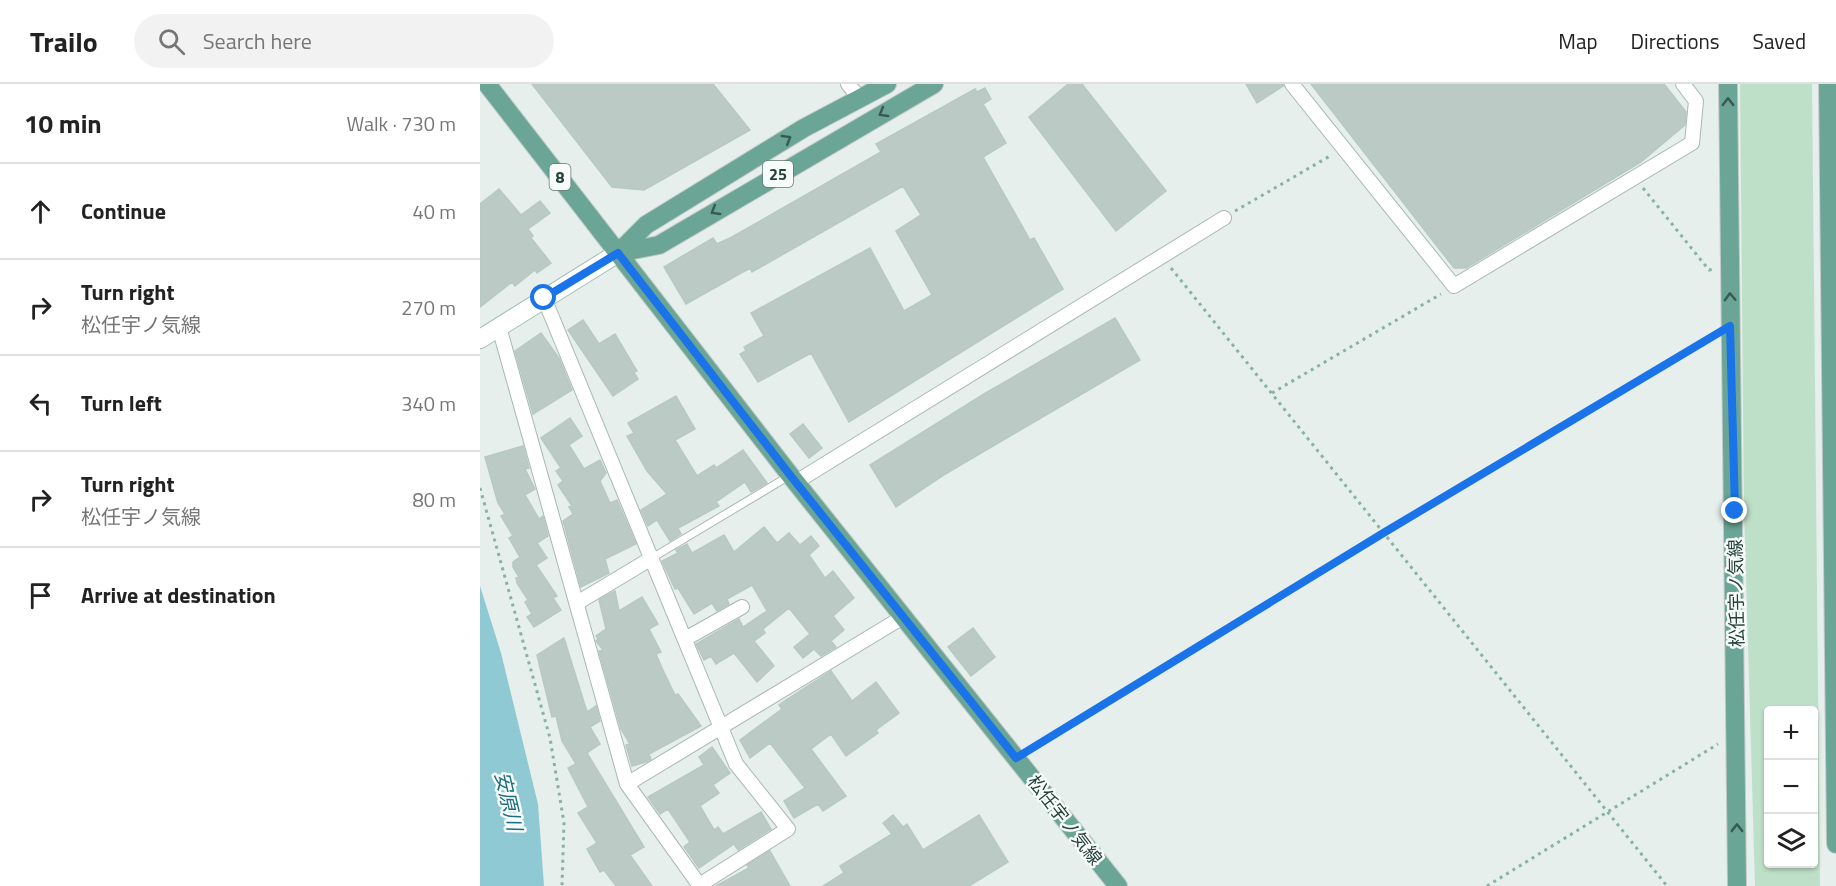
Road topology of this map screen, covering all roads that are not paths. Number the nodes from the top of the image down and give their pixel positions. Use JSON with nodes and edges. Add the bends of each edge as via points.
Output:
{"nodes":[{"id":1,"x":488,"y":84,"type":"edge"},
{"id":2,"x":848,"y":84,"type":"edge"},
{"id":3,"x":887,"y":84,"type":"edge"},
{"id":4,"x":934,"y":84,"type":"edge"},
{"id":5,"x":1292,"y":84,"type":"edge"},
{"id":6,"x":1683,"y":84,"type":"edge"},
{"id":7,"x":1728,"y":84,"type":"edge"},
{"id":8,"x":1828,"y":84,"type":"edge"},
{"id":9,"x":860,"y":99,"type":"junction"},
{"id":10,"x":1224,"y":218,"type":"road end"},
{"id":11,"x":618,"y":253,"type":"junction"},
{"id":12,"x":544,"y":298,"type":"junction"},
{"id":13,"x":499,"y":327,"type":"junction"},
{"id":14,"x":480,"y":339,"type":"edge"},
{"id":15,"x":793,"y":479,"type":"junction"},
{"id":16,"x":652,"y":558,"type":"junction"},
{"id":17,"x":577,"y":603,"type":"junction"},
{"id":18,"x":742,"y":607,"type":"dead end"},
{"id":19,"x":903,"y":616,"type":"junction"},
{"id":20,"x":685,"y":639,"type":"junction"},
{"id":21,"x":721,"y":727,"type":"junction"},
{"id":22,"x":627,"y":784,"type":"junction"},
{"id":23,"x":1836,"y":844,"type":"edge"},
{"id":24,"x":699,"y":886,"type":"edge"},
{"id":25,"x":1118,"y":886,"type":"edge"},
{"id":26,"x":1737,"y":886,"type":"edge"}],
"edges":[{"from":1,"to":11,"type":"main road","name":"松任宇ノ気線","number":"8"},
{"from":2,"to":9,"type":"street"},
{"from":3,"to":9,"type":"main road","number":"25"},
{"from":4,"to":11,"type":"main road","number":"25","one_way":true,"via":[[659,245]]},
{"from":5,"to":6,"type":"street","via":[[1454,286],[1692,143],[1696,101]]},
{"from":26,"to":7,"type":"main road","name":"松任宇ノ気線","one_way":true},
{"from":8,"to":23,"type":"main road"},
{"from":11,"to":9,"type":"main road","number":"25","one_way":true,"via":[[646,225],[804,128]]},
{"from":10,"to":15,"type":"street"},
{"from":11,"to":12,"type":"street"},
{"from":11,"to":15,"type":"main road","name":"松任宇ノ気線","number":"8"},
{"from":12,"to":13,"type":"street"},
{"from":12,"to":16,"type":"street"},
{"from":13,"to":14,"type":"street"},
{"from":13,"to":17,"type":"street"},
{"from":15,"to":16,"type":"lane"},
{"from":15,"to":19,"type":"main road","name":"松任宇ノ気線","number":"8"},
{"from":16,"to":17,"type":"street"},
{"from":16,"to":20,"type":"street"},
{"from":17,"to":22,"type":"street"},
{"from":18,"to":20,"type":"street"},
{"from":19,"to":21,"type":"street"},
{"from":19,"to":25,"type":"main road","name":"松任宇ノ気線","number":"8"},
{"from":20,"to":21,"type":"street"},
{"from":21,"to":22,"type":"street"},
{"from":21,"to":24,"type":"street","via":[[736,764],[788,829]]},
{"from":22,"to":24,"type":"street"}]}
